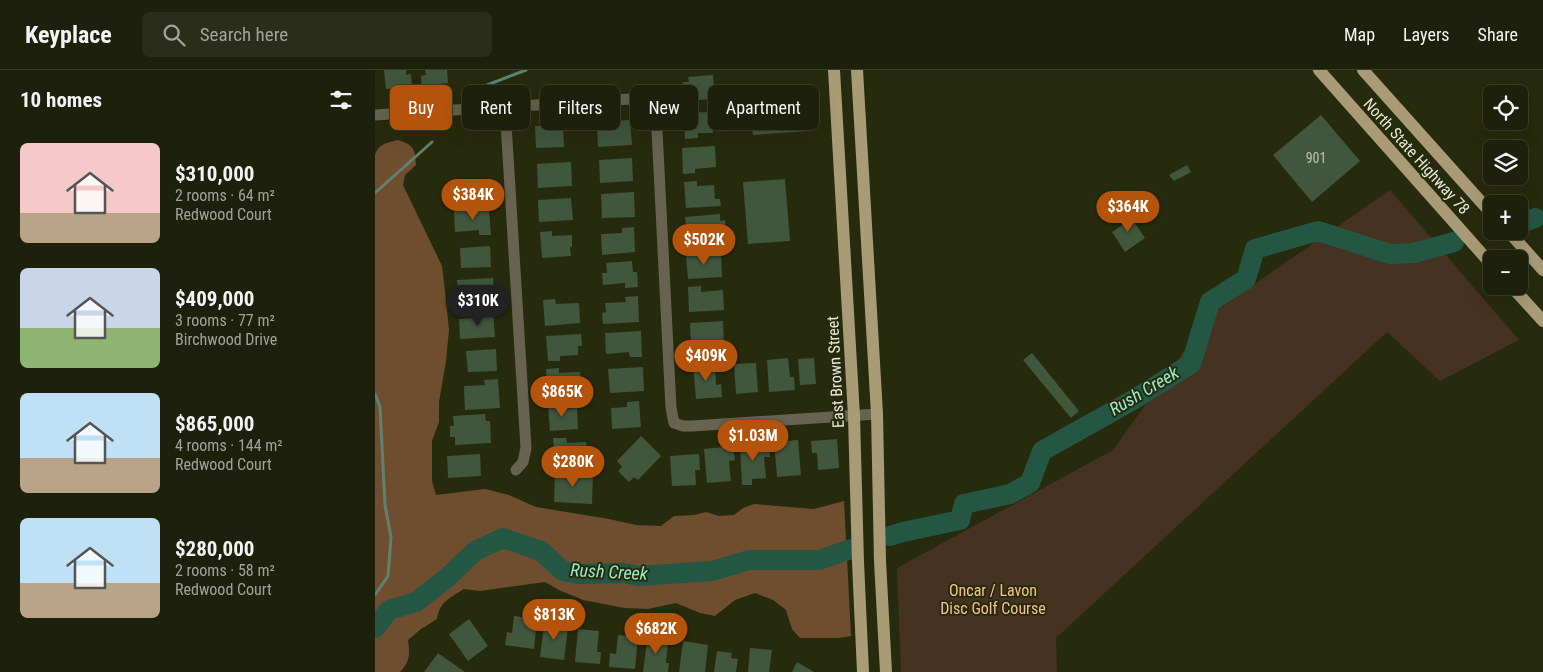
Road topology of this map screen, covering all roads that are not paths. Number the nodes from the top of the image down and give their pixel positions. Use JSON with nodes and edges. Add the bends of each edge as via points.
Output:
{"nodes":[{"id":1,"x":834,"y":70,"type":"edge"},
{"id":2,"x":857,"y":70,"type":"edge"},
{"id":3,"x":1319,"y":70,"type":"edge"},
{"id":4,"x":1363,"y":70,"type":"edge"},
{"id":5,"x":530,"y":105,"type":"edge"},
{"id":6,"x":462,"y":110,"type":"edge"},
{"id":7,"x":375,"y":115,"type":"edge"},
{"id":8,"x":506,"y":130,"type":"edge"},
{"id":9,"x":1483,"y":204,"type":"edge"},
{"id":10,"x":1516,"y":240,"type":"edge"},
{"id":11,"x":868,"y":252,"type":"junction"},
{"id":12,"x":845,"y":254,"type":"junction"},
{"id":13,"x":1483,"y":255,"type":"edge"},
{"id":14,"x":1543,"y":270,"type":"edge"},
{"id":15,"x":1519,"y":295,"type":"edge"},
{"id":16,"x":1543,"y":321,"type":"edge"},
{"id":17,"x":877,"y":414,"type":"junction"},
{"id":18,"x":854,"y":416,"type":"junction"},
{"id":19,"x":516,"y":470,"type":"dead end"},
{"id":20,"x":863,"y":672,"type":"edge"},
{"id":21,"x":886,"y":672,"type":"edge"}],
"edges":[{"from":1,"to":12,"type":"main road","name":"East Brown Street"},
{"from":2,"to":11,"type":"main road"},
{"from":3,"to":13,"type":"main road","name":"North State Highway 78"},
{"from":4,"to":9,"type":"main road","name":"North State Highway 78"},
{"from":5,"to":18,"type":"street","via":[[647,98],[655,104],[671,414],[675,423],[692,426]]},
{"from":6,"to":7,"type":"street"},
{"from":8,"to":19,"type":"street","via":[[526,448],[523,462]]},
{"from":10,"to":14,"type":"main road"},
{"from":11,"to":12,"type":"main road"},
{"from":11,"to":17,"type":"main road"},
{"from":12,"to":18,"type":"main road","name":"East Brown Street"},
{"from":15,"to":16,"type":"main road"},
{"from":17,"to":18,"type":"street"},
{"from":17,"to":21,"type":"main road"},
{"from":18,"to":20,"type":"main road","name":"East Brown Street"}]}
